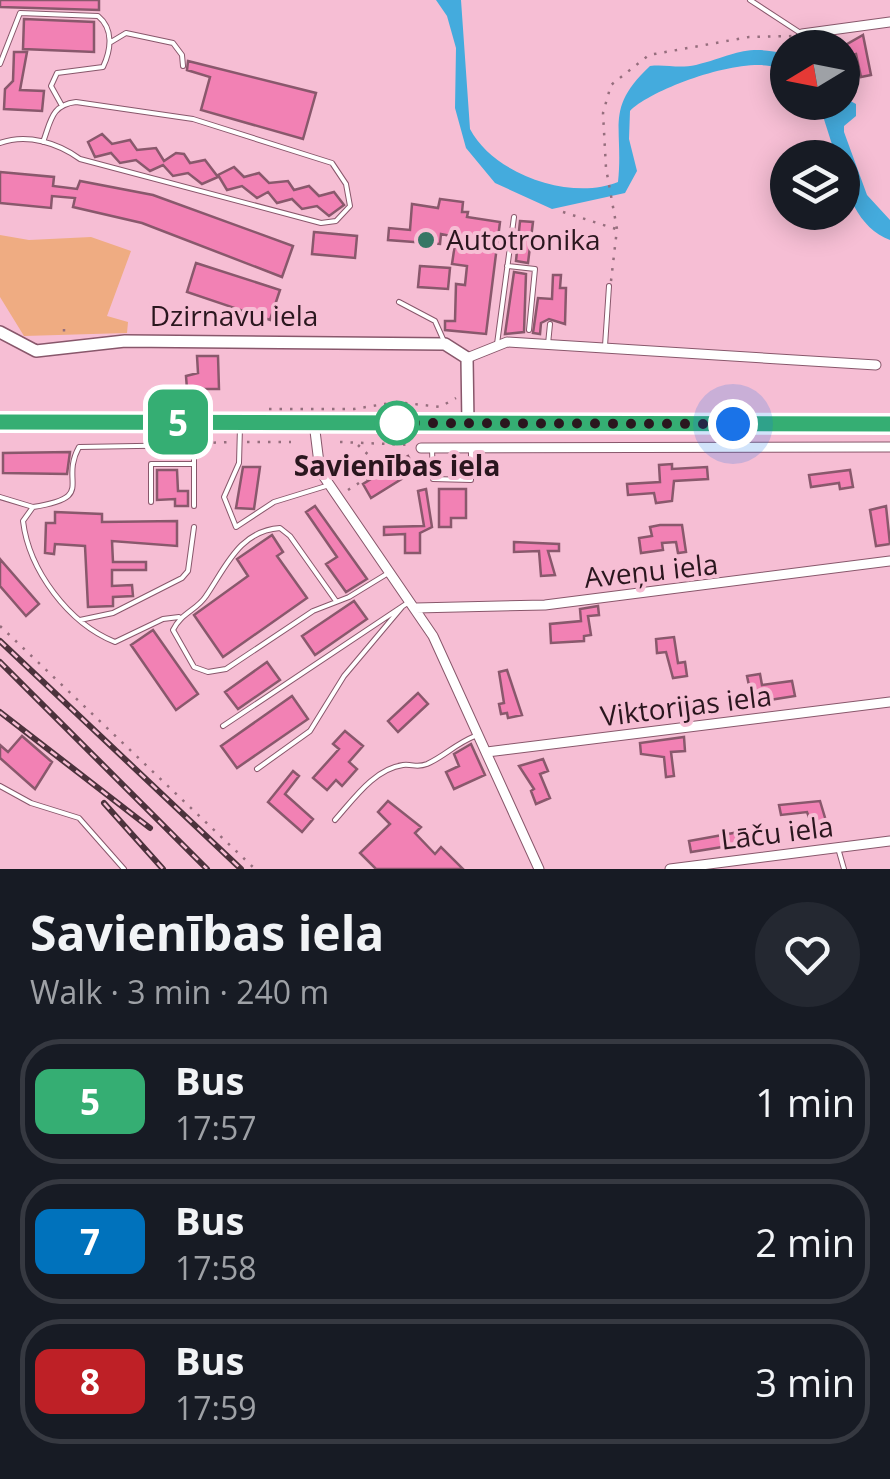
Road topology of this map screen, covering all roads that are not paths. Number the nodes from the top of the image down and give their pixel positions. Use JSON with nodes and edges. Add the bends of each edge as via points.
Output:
{"nodes":[{"id":1,"x":750,"y":0,"type":"edge"},
{"id":2,"x":890,"y":22,"type":"edge"},
{"id":3,"x":796,"y":30,"type":"edge"},
{"id":4,"x":831,"y":30,"type":"edge"},
{"id":5,"x":111,"y":42,"type":"junction"},
{"id":6,"x":3,"y":55,"type":"edge"},
{"id":7,"x":0,"y":64,"type":"edge"},
{"id":8,"x":183,"y":66,"type":"dead end"},
{"id":9,"x":61,"y":104,"type":"junction"},
{"id":10,"x":0,"y":142,"type":"edge"},
{"id":11,"x":43,"y":142,"type":"junction"},
{"id":12,"x":514,"y":218,"type":"dead end"},
{"id":13,"x":507,"y":266,"type":"junction"},
{"id":14,"x":610,"y":286,"type":"road end"},
{"id":15,"x":399,"y":302,"type":"dead end"},
{"id":16,"x":550,"y":324,"type":"dead end"},
{"id":17,"x":529,"y":330,"type":"dead end"},
{"id":18,"x":0,"y":332,"type":"edge"},
{"id":19,"x":446,"y":344,"type":"junction"},
{"id":20,"x":497,"y":344,"type":"junction"},
{"id":21,"x":548,"y":344,"type":"junction"},
{"id":22,"x":605,"y":346,"type":"junction"},
{"id":23,"x":467,"y":358,"type":"junction"},
{"id":24,"x":876,"y":365,"type":"dead end"},
{"id":25,"x":0,"y":422,"type":"edge"},
{"id":26,"x":194,"y":422,"type":"junction"},
{"id":27,"x":240,"y":422,"type":"junction"},
{"id":28,"x":314,"y":423,"type":"junction"},
{"id":29,"x":468,"y":424,"type":"junction"},
{"id":30,"x":890,"y":424,"type":"edge"},
{"id":31,"x":194,"y":445,"type":"junction"},
{"id":32,"x":890,"y":447,"type":"edge"},
{"id":33,"x":426,"y":448,"type":"joint"},
{"id":34,"x":470,"y":448,"type":"junction"},
{"id":35,"x":193,"y":464,"type":"junction"},
{"id":36,"x":329,"y":484,"type":"junction"},
{"id":37,"x":0,"y":497,"type":"edge"},
{"id":38,"x":151,"y":502,"type":"dead end"},
{"id":39,"x":194,"y":506,"type":"dead end"},
{"id":40,"x":34,"y":507,"type":"junction"},
{"id":41,"x":194,"y":526,"type":"dead end"},
{"id":42,"x":890,"y":561,"type":"edge"},
{"id":43,"x":390,"y":572,"type":"junction"},
{"id":44,"x":336,"y":601,"type":"junction"},
{"id":45,"x":409,"y":605,"type":"junction"},
{"id":46,"x":179,"y":617,"type":"junction"},
{"id":47,"x":80,"y":620,"type":"junction"},
{"id":48,"x":890,"y":702,"type":"edge"},
{"id":49,"x":223,"y":726,"type":"dead end"},
{"id":50,"x":479,"y":734,"type":"junction"},
{"id":51,"x":487,"y":752,"type":"junction"},
{"id":52,"x":257,"y":770,"type":"dead end"},
{"id":53,"x":0,"y":786,"type":"edge"},
{"id":54,"x":334,"y":820,"type":"dead end"},
{"id":55,"x":890,"y":841,"type":"edge"},
{"id":56,"x":838,"y":848,"type":"junction"},
{"id":57,"x":124,"y":869,"type":"edge"},
{"id":58,"x":539,"y":869,"type":"edge"},
{"id":59,"x":670,"y":869,"type":"edge"},
{"id":60,"x":844,"y":869,"type":"edge"}],
"edges":[{"from":1,"to":3,"type":"lane"},
{"from":2,"to":4,"type":"street"},
{"from":5,"to":6,"type":"lane","via":[[98,16],[20,13]]},
{"from":5,"to":8,"type":"lane","via":[[126,33],[173,43]]},
{"from":5,"to":9,"type":"lane","via":[[103,67],[58,74],[51,86]]},
{"from":6,"to":7,"type":"lane"},
{"from":9,"to":11,"type":"lane"},
{"from":9,"to":11,"type":"lane","via":[[193,119],[332,163],[350,206],[336,221],[321,222],[80,160]]},
{"from":10,"to":11,"type":"lane"},
{"from":12,"to":13,"type":"lane"},
{"from":13,"to":17,"type":"lane","via":[[534,269]]},
{"from":13,"to":20,"type":"lane"},
{"from":14,"to":22,"type":"lane"},
{"from":15,"to":19,"type":"lane","via":[[434,321]]},
{"from":16,"to":21,"type":"lane"},
{"from":18,"to":19,"type":"street","name":"Dzirnavu iela","via":[[36,351],[125,341]]},
{"from":19,"to":23,"type":"street"},
{"from":20,"to":21,"type":"street"},
{"from":20,"to":23,"type":"street"},
{"from":21,"to":22,"type":"street"},
{"from":22,"to":24,"type":"street"},
{"from":23,"to":29,"type":"street"},
{"from":25,"to":26,"type":"main road"},
{"from":26,"to":27,"type":"main road"},
{"from":26,"to":31,"type":"lane"},
{"from":27,"to":28,"type":"main road"},
{"from":27,"to":36,"type":"lane","via":[[239,464],[224,498],[236,526],[274,502]]},
{"from":28,"to":29,"type":"main road"},
{"from":28,"to":36,"type":"street","via":[[315,456]]},
{"from":29,"to":30,"type":"main road"},
{"from":29,"to":34,"type":"street"},
{"from":31,"to":35,"type":"lane"},
{"from":31,"to":40,"type":"lane","via":[[79,447],[73,493],[66,501]]},
{"from":32,"to":34,"type":"street"},
{"from":33,"to":34,"type":"street"},
{"from":33,"to":34,"type":"lane","via":[[433,479],[471,480]]},
{"from":35,"to":38,"type":"lane","via":[[151,464]]},
{"from":35,"to":39,"type":"lane"},
{"from":36,"to":43,"type":"street"},
{"from":37,"to":40,"type":"lane"},
{"from":40,"to":47,"type":"lane","via":[[24,520],[26,547],[44,580]]},
{"from":41,"to":47,"type":"lane","via":[[182,578],[113,613]]},
{"from":42,"to":45,"type":"street","name":"Aveņu iela","via":[[545,605]]},
{"from":43,"to":44,"type":"lane"},
{"from":43,"to":45,"type":"street"},
{"from":44,"to":46,"type":"lane","via":[[226,669],[208,672],[194,667],[176,642]]},
{"from":44,"to":46,"type":"lane","via":[[290,536],[269,529],[236,550],[206,598]]},
{"from":45,"to":49,"type":"lane"},
{"from":45,"to":50,"type":"street","via":[[444,656]]},
{"from":45,"to":52,"type":"lane","via":[[344,676],[310,731]]},
{"from":46,"to":47,"type":"lane","via":[[115,642]]},
{"from":48,"to":51,"type":"street","name":"Viktorijas iela"},
{"from":50,"to":51,"type":"street"},
{"from":50,"to":54,"type":"lane","via":[[420,767],[379,774]]},
{"from":51,"to":58,"type":"street"},
{"from":53,"to":57,"type":"lane","via":[[79,818]]},
{"from":55,"to":56,"type":"street","name":"Lāču iela"},
{"from":56,"to":59,"type":"street","name":"Lāču iela"},
{"from":56,"to":60,"type":"lane"}]}
